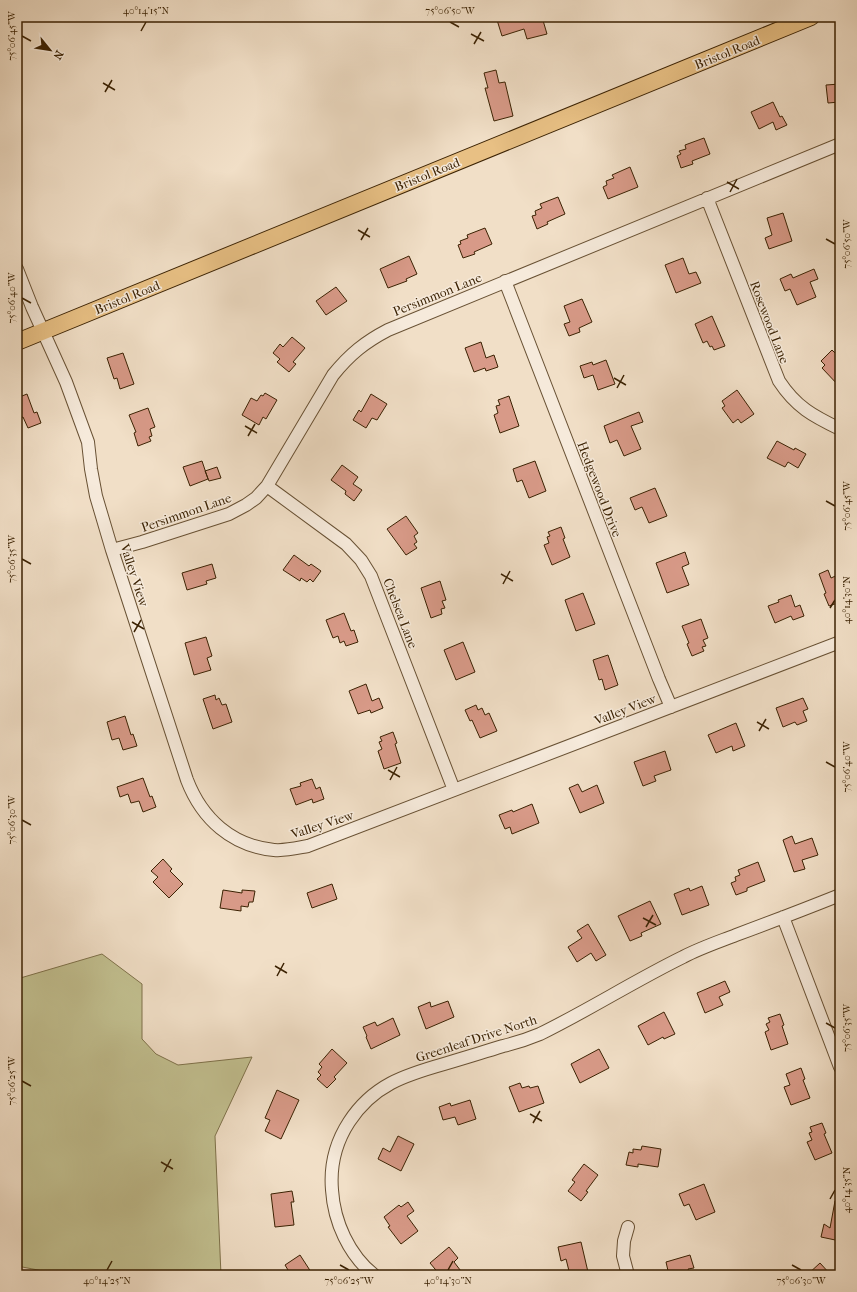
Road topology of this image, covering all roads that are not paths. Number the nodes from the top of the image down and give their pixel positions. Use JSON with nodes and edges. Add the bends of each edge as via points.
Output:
{"nodes":[{"id":1,"x":812,"y":17,"type":"edge"},
{"id":2,"x":795,"y":20,"type":"edge"},
{"id":3,"x":840,"y":144,"type":"edge"},
{"id":4,"x":707,"y":198,"type":"junction"},
{"id":5,"x":17,"y":269,"type":"edge"},
{"id":6,"x":505,"y":281,"type":"junction"},
{"id":7,"x":43,"y":332,"type":"junction"},
{"id":8,"x":17,"y":342,"type":"edge"},
{"id":9,"x":840,"y":430,"type":"edge"},
{"id":10,"x":267,"y":486,"type":"junction"},
{"id":11,"x":112,"y":550,"type":"junction"},
{"id":12,"x":840,"y":642,"type":"edge"},
{"id":13,"x":670,"y":707,"type":"junction"},
{"id":14,"x":454,"y":790,"type":"junction"},
{"id":15,"x":840,"y":895,"type":"edge"},
{"id":16,"x":783,"y":917,"type":"junction"},
{"id":17,"x":840,"y":1066,"type":"edge"},
{"id":18,"x":628,"y":1227,"type":"dead end"},
{"id":19,"x":374,"y":1275,"type":"edge"},
{"id":20,"x":628,"y":1275,"type":"edge"}],
"edges":[{"from":1,"to":2,"type":"main road","name":"Bristol Road"},
{"from":2,"to":7,"type":"main road","name":"Bristol Road"},
{"from":3,"to":4,"type":"street","name":"Persimmon Lane"},
{"from":4,"to":6,"type":"street","name":"Persimmon Lane"},
{"from":4,"to":9,"type":"street","name":"Rosewood Lane","via":[[779,381],[799,406]]},
{"from":5,"to":7,"type":"street","name":"Valley View"},
{"from":6,"to":10,"type":"street","name":"Persimmon Lane","via":[[388,330],[357,348],[333,375]]},
{"from":6,"to":13,"type":"street","name":"Hedgewood Drive"},
{"from":7,"to":8,"type":"main road","name":"Bristol Road"},
{"from":7,"to":11,"type":"street","name":"Valley View","via":[[66,382],[88,442],[96,496]]},
{"from":10,"to":11,"type":"street","name":"Persimmon Lane","via":[[251,502],[229,514]]},
{"from":10,"to":14,"type":"street","name":"Chelsea Lane","via":[[346,544],[371,576]]},
{"from":11,"to":14,"type":"street","name":"Valley View","via":[[192,794],[203,811],[222,830],[253,846],[274,850],[301,848]]},
{"from":12,"to":13,"type":"street","name":"Valley View"},
{"from":13,"to":14,"type":"street","name":"Valley View"},
{"from":15,"to":16,"type":"street","name":"Greenleaf Drive North"},
{"from":16,"to":17,"type":"street"},
{"from":16,"to":19,"type":"street","name":"Greenleaf Drive North","via":[[684,956],[530,1038],[408,1074],[376,1092],[345,1128],[334,1158],[332,1182],[332,1198],[342,1232],[360,1261]]},
{"from":18,"to":20,"type":"street","via":[[623,1256]]}]}
